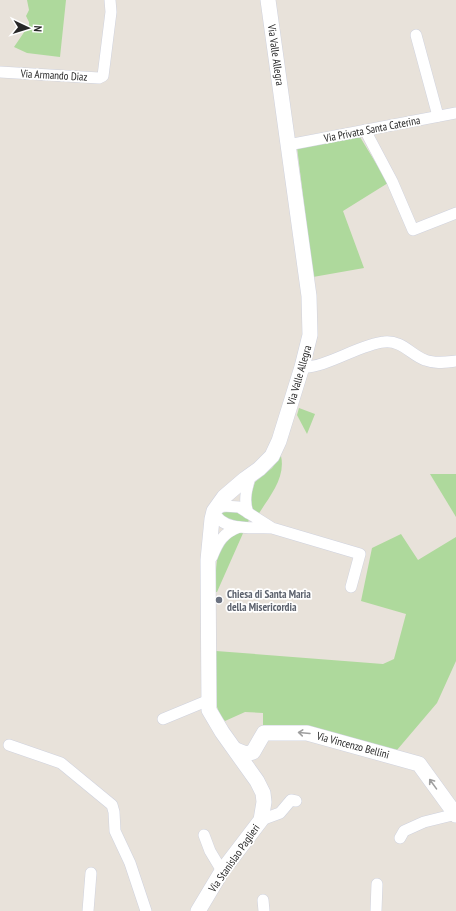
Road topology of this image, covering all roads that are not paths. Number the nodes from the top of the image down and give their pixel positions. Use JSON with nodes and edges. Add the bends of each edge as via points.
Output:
{"nodes":[{"id":1,"x":110,"y":0,"type":"edge"},
{"id":2,"x":268,"y":0,"type":"edge"},
{"id":3,"x":416,"y":35,"type":"dead end"},
{"id":4,"x":0,"y":72,"type":"edge"},
{"id":5,"x":456,"y":113,"type":"edge"},
{"id":6,"x":438,"y":116,"type":"junction"},
{"id":7,"x":366,"y":130,"type":"junction"},
{"id":8,"x":288,"y":145,"type":"junction"},
{"id":9,"x":456,"y":213,"type":"edge"},
{"id":10,"x":304,"y":361,"type":"junction"},
{"id":11,"x":456,"y":362,"type":"edge"},
{"id":12,"x":251,"y":474,"type":"junction"},
{"id":13,"x":214,"y":511,"type":"junction"},
{"id":14,"x":248,"y":513,"type":"junction"},
{"id":15,"x":241,"y":526,"type":"junction"},
{"id":16,"x":272,"y":528,"type":"junction"},
{"id":17,"x":208,"y":567,"type":"junction"},
{"id":18,"x":352,"y":587,"type":"dead end"},
{"id":19,"x":209,"y":700,"type":"junction"},
{"id":20,"x":163,"y":719,"type":"dead end"},
{"id":21,"x":9,"y":745,"type":"dead end"},
{"id":22,"x":257,"y":749,"type":"junction"},
{"id":23,"x":236,"y":750,"type":"junction"},
{"id":24,"x":257,"y":781,"type":"junction"},
{"id":25,"x":296,"y":801,"type":"dead end"},
{"id":26,"x":456,"y":815,"type":"edge"},
{"id":27,"x":261,"y":820,"type":"junction"},
{"id":28,"x":204,"y":835,"type":"dead end"},
{"id":29,"x":400,"y":838,"type":"dead end"},
{"id":30,"x":222,"y":871,"type":"junction"},
{"id":31,"x":91,"y":873,"type":"dead end"},
{"id":32,"x":377,"y":884,"type":"dead end"},
{"id":33,"x":88,"y":911,"type":"edge"},
{"id":34,"x":146,"y":911,"type":"edge"},
{"id":35,"x":198,"y":911,"type":"edge"},
{"id":36,"x":376,"y":911,"type":"edge"}],
"edges":[{"from":1,"to":4,"type":"street","name":"Via Armando Diaz","via":[[111,12],[103,76],[99,78]]},
{"from":2,"to":8,"type":"main road","name":"Via Valle Allegra"},
{"from":3,"to":6,"type":"street"},
{"from":5,"to":6,"type":"street","name":"Via Privata Santa Caterina"},
{"from":6,"to":7,"type":"street","name":"Via Privata Santa Caterina"},
{"from":7,"to":8,"type":"street","name":"Via Privata Santa Caterina"},
{"from":7,"to":9,"type":"street","via":[[413,230]]},
{"from":8,"to":10,"type":"main road","name":"Via Valle Allegra","via":[[309,296],[310,335]]},
{"from":10,"to":11,"type":"street","via":[[312,357],[343,354],[383,342],[392,342],[399,343],[426,361]]},
{"from":10,"to":12,"type":"main road","name":"Via Valle Allegra","via":[[272,456]]},
{"from":12,"to":13,"type":"main road","name":"Via Valle Allegra","via":[[231,490]]},
{"from":12,"to":14,"type":"street","via":[[245,494]]},
{"from":13,"to":14,"type":"street","via":[[223,506],[234,506]]},
{"from":13,"to":15,"type":"street","via":[[223,523]]},
{"from":13,"to":17,"type":"main road","name":"Via Valle Allegra"},
{"from":14,"to":16,"type":"street"},
{"from":15,"to":16,"type":"street"},
{"from":15,"to":17,"type":"street","via":[[221,537]]},
{"from":16,"to":18,"type":"street","via":[[360,554]]},
{"from":17,"to":19,"type":"main road","name":"Via Valle Allegra"},
{"from":19,"to":20,"type":"street"},
{"from":19,"to":23,"type":"main road","name":"Via Stanislao Paglieri","via":[[209,710],[213,718]]},
{"from":21,"to":34,"type":"street","via":[[61,763],[112,805],[115,832],[130,863]]},
{"from":22,"to":23,"type":"main road","via":[[249,754]]},
{"from":22,"to":24,"type":"main road"},
{"from":26,"to":22,"type":"main road","name":"Via Vincenzo Bellini","one_way":true,"via":[[419,764],[307,733],[264,733]]},
{"from":23,"to":24,"type":"main road","name":"Via Stanislao Paglieri"},
{"from":24,"to":27,"type":"main road","name":"Via Stanislao Paglieri","via":[[264,802]]},
{"from":25,"to":27,"type":"street","via":[[291,800],[280,813]]},
{"from":26,"to":29,"type":"street","via":[[424,822],[404,831]]},
{"from":27,"to":30,"type":"main road","name":"Via Stanislao Paglieri"},
{"from":28,"to":30,"type":"street"},
{"from":30,"to":35,"type":"main road","name":"Via Stanislao Paglieri"},
{"from":31,"to":33,"type":"street"},
{"from":32,"to":36,"type":"street"}]}
